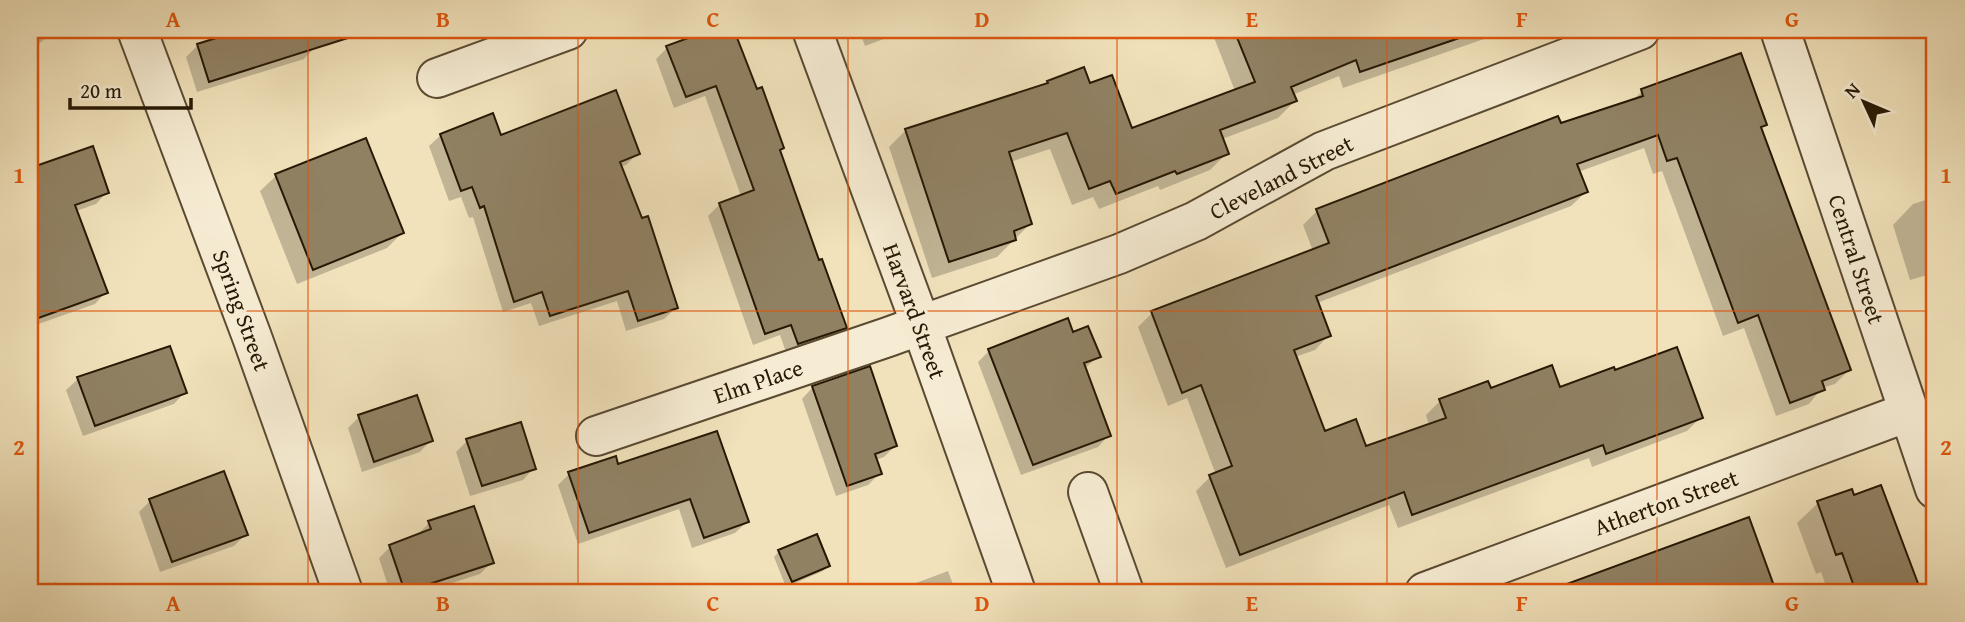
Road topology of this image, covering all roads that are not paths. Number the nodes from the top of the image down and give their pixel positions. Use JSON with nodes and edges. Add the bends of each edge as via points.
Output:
{"nodes":[{"id":1,"x":137,"y":30,"type":"edge"},
{"id":2,"x":568,"y":30,"type":"edge"},
{"id":3,"x":812,"y":30,"type":"edge"},
{"id":4,"x":1640,"y":30,"type":"edge"},
{"id":5,"x":1780,"y":30,"type":"edge"},
{"id":6,"x":437,"y":78,"type":"dead end"},
{"id":7,"x":921,"y":325,"type":"junction"},
{"id":8,"x":1908,"y":412,"type":"junction"},
{"id":9,"x":596,"y":436,"type":"dead end"},
{"id":10,"x":1935,"y":489,"type":"edge"},
{"id":11,"x":1088,"y":492,"type":"dead end"},
{"id":12,"x":343,"y":592,"type":"edge"},
{"id":13,"x":1016,"y":592,"type":"edge"},
{"id":14,"x":1124,"y":592,"type":"edge"},
{"id":15,"x":1425,"y":592,"type":"edge"}],
"edges":[{"from":1,"to":12,"type":"street","name":"Spring Street"},
{"from":2,"to":6,"type":"street"},
{"from":3,"to":7,"type":"street","name":"Harvard Street"},
{"from":4,"to":7,"type":"street","name":"Cleveland Street","via":[[1324,150],[1196,221],[1118,254]]},
{"from":5,"to":8,"type":"street","name":"Central Street"},
{"from":7,"to":9,"type":"street","name":"Elm Place"},
{"from":7,"to":13,"type":"street","name":"Harvard Street"},
{"from":8,"to":10,"type":"street","name":"Central Street"},
{"from":8,"to":15,"type":"street","name":"Atherton Street"},
{"from":11,"to":14,"type":"street"}]}
